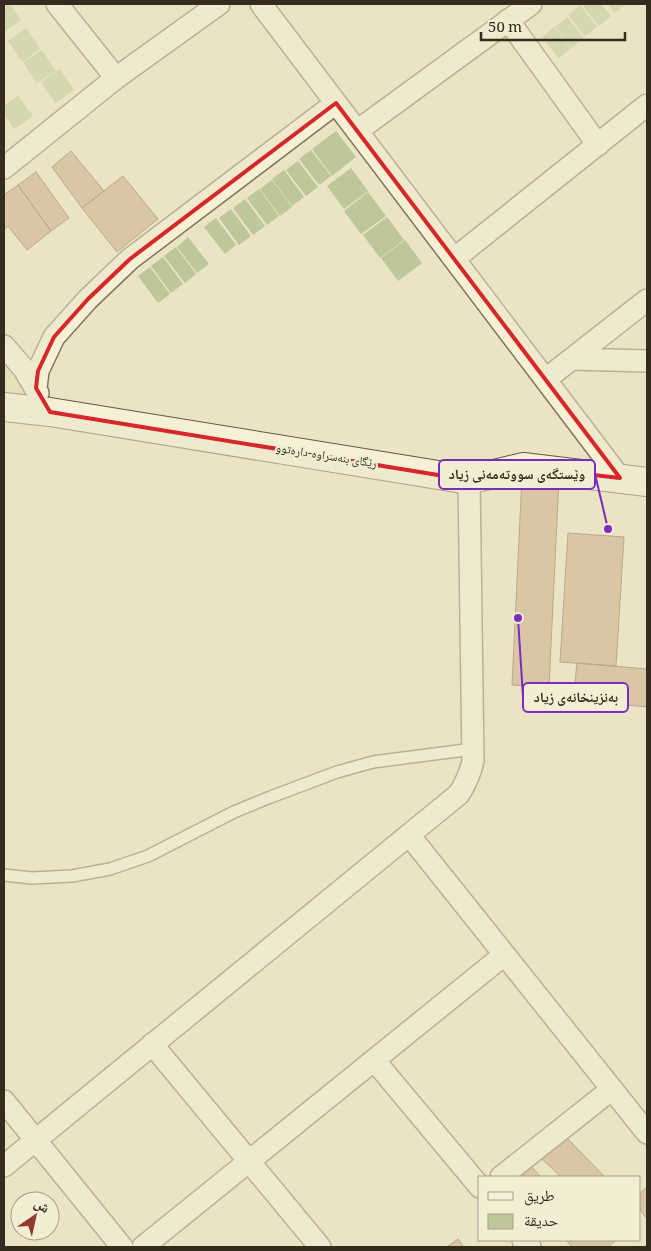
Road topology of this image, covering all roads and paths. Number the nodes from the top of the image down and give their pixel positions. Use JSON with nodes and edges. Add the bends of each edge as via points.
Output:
{"nodes":[{"id":1,"x":57,"y":4,"type":"edge"},
{"id":2,"x":219,"y":4,"type":"edge"},
{"id":3,"x":531,"y":4,"type":"edge"},
{"id":4,"x":271,"y":7,"type":"edge"},
{"id":5,"x":508,"y":20,"type":"junction"},
{"id":6,"x":116,"y":78,"type":"junction"},
{"id":7,"x":336,"y":103,"type":"junction"},
{"id":8,"x":647,"y":105,"type":"edge"},
{"id":9,"x":357,"y":131,"type":"junction"},
{"id":10,"x":598,"y":144,"type":"junction"},
{"id":11,"x":4,"y":168,"type":"edge"},
{"id":12,"x":454,"y":259,"type":"junction"},
{"id":13,"x":647,"y":300,"type":"edge"},
{"id":14,"x":4,"y":346,"type":"edge"},
{"id":15,"x":572,"y":359,"type":"junction"},
{"id":16,"x":647,"y":361,"type":"edge"},
{"id":17,"x":546,"y":380,"type":"junction"},
{"id":18,"x":36,"y":388,"type":"junction"},
{"id":19,"x":4,"y":407,"type":"edge"},
{"id":20,"x":50,"y":412,"type":"junction"},
{"id":21,"x":620,"y":478,"type":"junction"},
{"id":22,"x":469,"y":480,"type":"junction"},
{"id":23,"x":647,"y":482,"type":"edge"},
{"id":24,"x":473,"y":749,"type":"junction"},
{"id":25,"x":408,"y":835,"type":"junction"},
{"id":26,"x":4,"y":875,"type":"edge"},
{"id":27,"x":504,"y":955,"type":"junction"},
{"id":28,"x":152,"y":1044,"type":"junction"},
{"id":29,"x":374,"y":1060,"type":"junction"},
{"id":30,"x":612,"y":1089,"type":"junction"},
{"id":31,"x":4,"y":1101,"type":"edge"},
{"id":32,"x":647,"y":1133,"type":"edge"},
{"id":33,"x":35,"y":1140,"type":"junction"},
{"id":34,"x":249,"y":1162,"type":"junction"},
{"id":35,"x":4,"y":1166,"type":"edge"},
{"id":36,"x":502,"y":1176,"type":"edge"},
{"id":37,"x":478,"y":1185,"type":"edge"},
{"id":38,"x":122,"y":1247,"type":"edge"},
{"id":39,"x":143,"y":1247,"type":"edge"},
{"id":40,"x":320,"y":1247,"type":"edge"}],
"edges":[{"from":1,"to":6,"type":"street"},
{"from":2,"to":6,"type":"street"},
{"from":3,"to":5,"type":"street"},
{"from":4,"to":7,"type":"street"},
{"from":5,"to":9,"type":"street"},
{"from":5,"to":10,"type":"street"},
{"from":6,"to":11,"type":"street"},
{"from":7,"to":9,"type":"street"},
{"from":7,"to":18,"type":"street","via":[[130,260],[88,299],[54,337],[38,370]]},
{"from":8,"to":10,"type":"street"},
{"from":9,"to":12,"type":"street"},
{"from":10,"to":12,"type":"street"},
{"from":12,"to":17,"type":"street"},
{"from":13,"to":15,"type":"street"},
{"from":14,"to":18,"type":"street"},
{"from":15,"to":16,"type":"street"},
{"from":15,"to":17,"type":"street"},
{"from":17,"to":21,"type":"street"},
{"from":18,"to":20,"type":"street"},
{"from":19,"to":20,"type":"street","name":"رێگای بنەسراوە-دارەتوو"},
{"from":20,"to":22,"type":"street","name":"رێگای بنەسراوە-دارەتوو"},
{"from":21,"to":22,"type":"street","name":"رێگای بنەسراوە-دارەتوو","via":[[523,467]]},
{"from":21,"to":23,"type":"street","name":"رێگای بنەسراوە-دارەتوو"},
{"from":22,"to":24,"type":"street"},
{"from":24,"to":25,"type":"street","via":[[470,773],[459,794]]},
{"from":24,"to":26,"type":"lane","via":[[373,762],[337,772],[234,812],[148,856],[110,869],[72,876],[32,878]]},
{"from":25,"to":27,"type":"street"},
{"from":25,"to":28,"type":"street"},
{"from":27,"to":29,"type":"street"},
{"from":27,"to":30,"type":"street"},
{"from":28,"to":33,"type":"street"},
{"from":28,"to":34,"type":"street"},
{"from":29,"to":34,"type":"street"},
{"from":29,"to":37,"type":"street"},
{"from":30,"to":32,"type":"street"},
{"from":30,"to":36,"type":"street"},
{"from":31,"to":33,"type":"street"},
{"from":33,"to":35,"type":"street"},
{"from":33,"to":38,"type":"street"},
{"from":34,"to":39,"type":"street"},
{"from":34,"to":40,"type":"street"}]}
